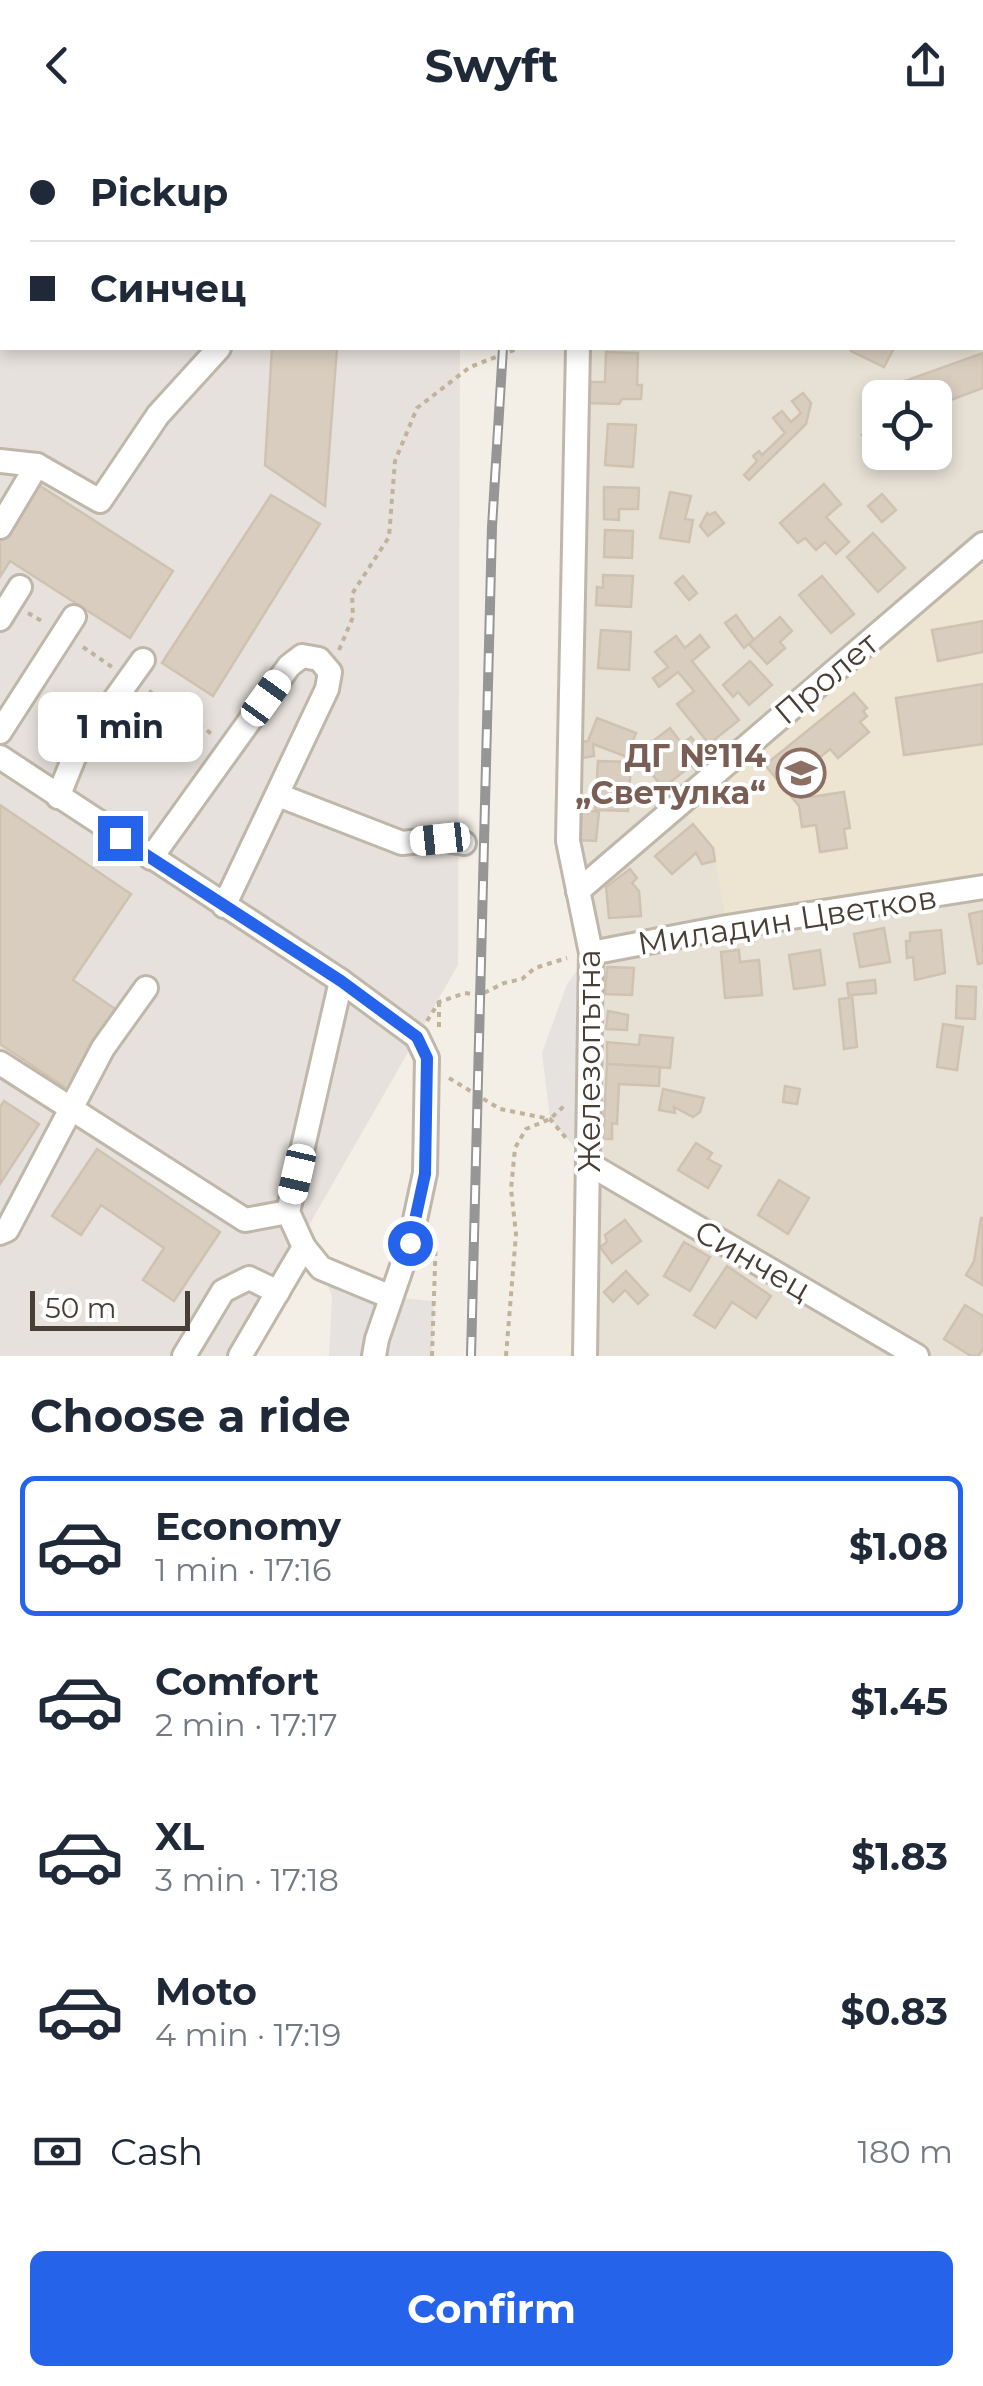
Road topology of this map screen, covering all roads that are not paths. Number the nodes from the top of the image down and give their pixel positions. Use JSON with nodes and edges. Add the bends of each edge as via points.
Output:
{"nodes":[{"id":1,"x":217,"y":350,"type":"edge"},
{"id":2,"x":578,"y":350,"type":"edge"},
{"id":3,"x":0,"y":460,"type":"edge"},
{"id":4,"x":37,"y":464,"type":"junction"},
{"id":5,"x":0,"y":527,"type":"edge"},
{"id":6,"x":983,"y":544,"type":"edge"},
{"id":7,"x":20,"y":587,"type":"dead end"},
{"id":8,"x":74,"y":618,"type":"dead end"},
{"id":9,"x":0,"y":619,"type":"edge"},
{"id":10,"x":142,"y":660,"type":"dead end"},
{"id":11,"x":0,"y":732,"type":"edge"},
{"id":12,"x":0,"y":757,"type":"edge"},
{"id":13,"x":278,"y":795,"type":"junction"},
{"id":14,"x":58,"y":796,"type":"junction"},
{"id":15,"x":464,"y":843,"type":"dead end"},
{"id":16,"x":151,"y":858,"type":"junction"},
{"id":17,"x":983,"y":887,"type":"edge"},
{"id":18,"x":578,"y":892,"type":"junction"},
{"id":19,"x":224,"y":906,"type":"junction"},
{"id":20,"x":592,"y":953,"type":"junction"},
{"id":21,"x":341,"y":981,"type":"junction"},
{"id":22,"x":146,"y":988,"type":"dead end"},
{"id":23,"x":0,"y":1064,"type":"edge"},
{"id":24,"x":70,"y":1110,"type":"junction"},
{"id":25,"x":590,"y":1164,"type":"junction"},
{"id":26,"x":288,"y":1212,"type":"junction"},
{"id":27,"x":0,"y":1233,"type":"edge"},
{"id":28,"x":304,"y":1247,"type":"junction"},
{"id":29,"x":278,"y":1292,"type":"junction"},
{"id":30,"x":391,"y":1297,"type":"junction"},
{"id":31,"x":184,"y":1356,"type":"edge"},
{"id":32,"x":240,"y":1356,"type":"edge"},
{"id":33,"x":374,"y":1356,"type":"edge"},
{"id":34,"x":585,"y":1356,"type":"edge"},
{"id":35,"x":916,"y":1356,"type":"edge"}],
"edges":[{"from":1,"to":4,"type":"street","via":[[158,415],[100,502]]},
{"from":2,"to":18,"type":"street","name":"Железопътна","via":[[568,840]]},
{"from":3,"to":4,"type":"street"},
{"from":4,"to":5,"type":"street"},
{"from":6,"to":18,"type":"street","name":"Пролет"},
{"from":7,"to":9,"type":"street"},
{"from":8,"to":11,"type":"street"},
{"from":10,"to":14,"type":"street","via":[[75,755]]},
{"from":12,"to":14,"type":"street"},
{"from":13,"to":15,"type":"street","via":[[402,843]]},
{"from":13,"to":16,"type":"street","via":[[327,690],[330,672],[319,659],[302,656],[289,666]]},
{"from":13,"to":19,"type":"street"},
{"from":14,"to":16,"type":"street"},
{"from":16,"to":19,"type":"street"},
{"from":17,"to":20,"type":"street","name":"Миладин Цветков"},
{"from":18,"to":20,"type":"street","name":"Железопътна"},
{"from":19,"to":21,"type":"street"},
{"from":20,"to":25,"type":"street","name":"Железопътна"},
{"from":21,"to":26,"type":"street"},
{"from":21,"to":30,"type":"street","via":[[422,1048],[425,1174]]},
{"from":22,"to":24,"type":"street"},
{"from":23,"to":24,"type":"street"},
{"from":24,"to":26,"type":"street","via":[[245,1220]]},
{"from":24,"to":27,"type":"street"},
{"from":25,"to":34,"type":"street","name":"Железопътна"},
{"from":25,"to":35,"type":"street","name":"Синчец"},
{"from":26,"to":28,"type":"street"},
{"from":28,"to":29,"type":"street"},
{"from":28,"to":30,"type":"street","via":[[322,1268]]},
{"from":29,"to":31,"type":"street","via":[[249,1278],[223,1291]]},
{"from":29,"to":32,"type":"street"},
{"from":30,"to":33,"type":"street"}]}
